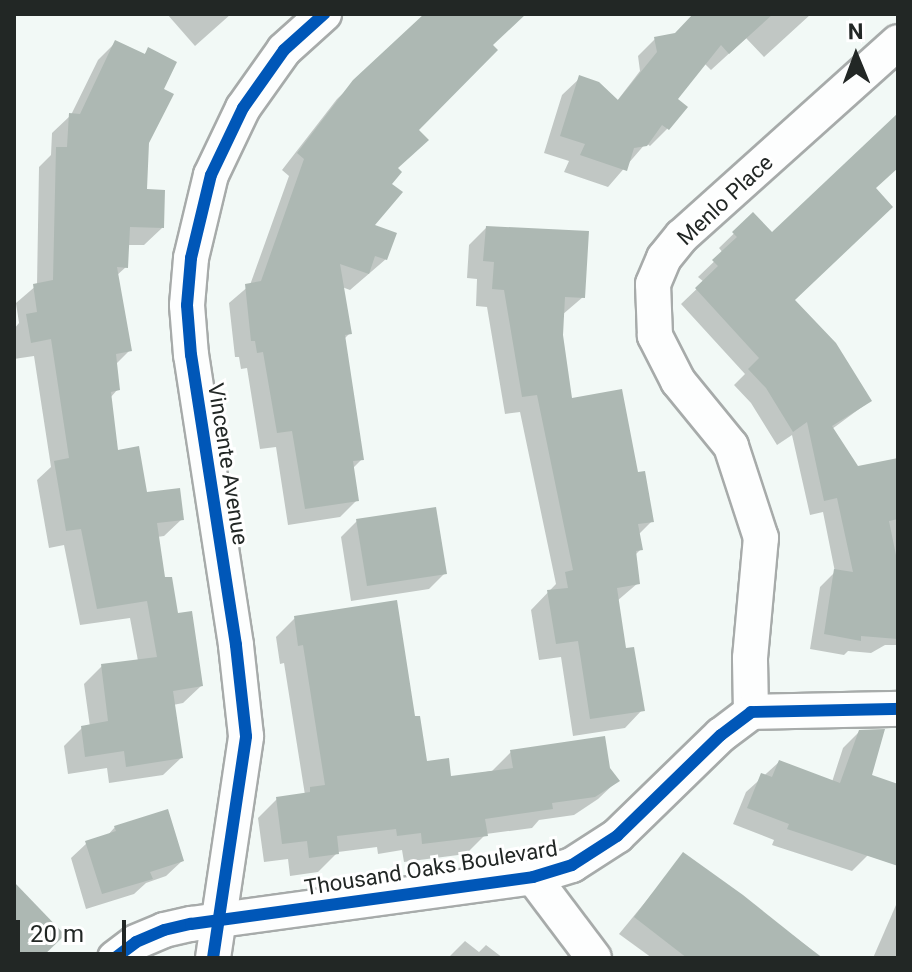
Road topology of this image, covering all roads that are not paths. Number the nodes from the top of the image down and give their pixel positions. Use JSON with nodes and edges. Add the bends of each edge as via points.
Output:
{"nodes":[{"id":1,"x":324,"y":14,"type":"edge"},
{"id":2,"x":898,"y":42,"type":"edge"},
{"id":3,"x":898,"y":709,"type":"edge"},
{"id":4,"x":751,"y":712,"type":"junction"},
{"id":5,"x":533,"y":877,"type":"junction"},
{"id":6,"x":219,"y":919,"type":"junction"},
{"id":7,"x":115,"y":958,"type":"edge"},
{"id":8,"x":213,"y":958,"type":"edge"},
{"id":9,"x":594,"y":958,"type":"edge"}],
"edges":[{"from":1,"to":6,"type":"street","name":"Vincente Avenue","via":[[284,50],[243,108],[211,175],[191,258],[191,355],[246,736]]},
{"from":2,"to":4,"type":"street","name":"Menlo Place","via":[[682,236],[664,258],[653,284],[655,336],[678,381],[731,446],[761,538],[750,658]]},
{"from":3,"to":4,"type":"street"},
{"from":4,"to":5,"type":"street","name":"Thousand Oaks Boulevard","via":[[617,836],[572,865]]},
{"from":5,"to":6,"type":"street","name":"Thousand Oaks Boulevard"},
{"from":5,"to":9,"type":"street"},
{"from":6,"to":7,"type":"street","name":"Thousand Oaks Boulevard","via":[[164,930]]},
{"from":6,"to":8,"type":"street","name":"Vincente Avenue"}]}
